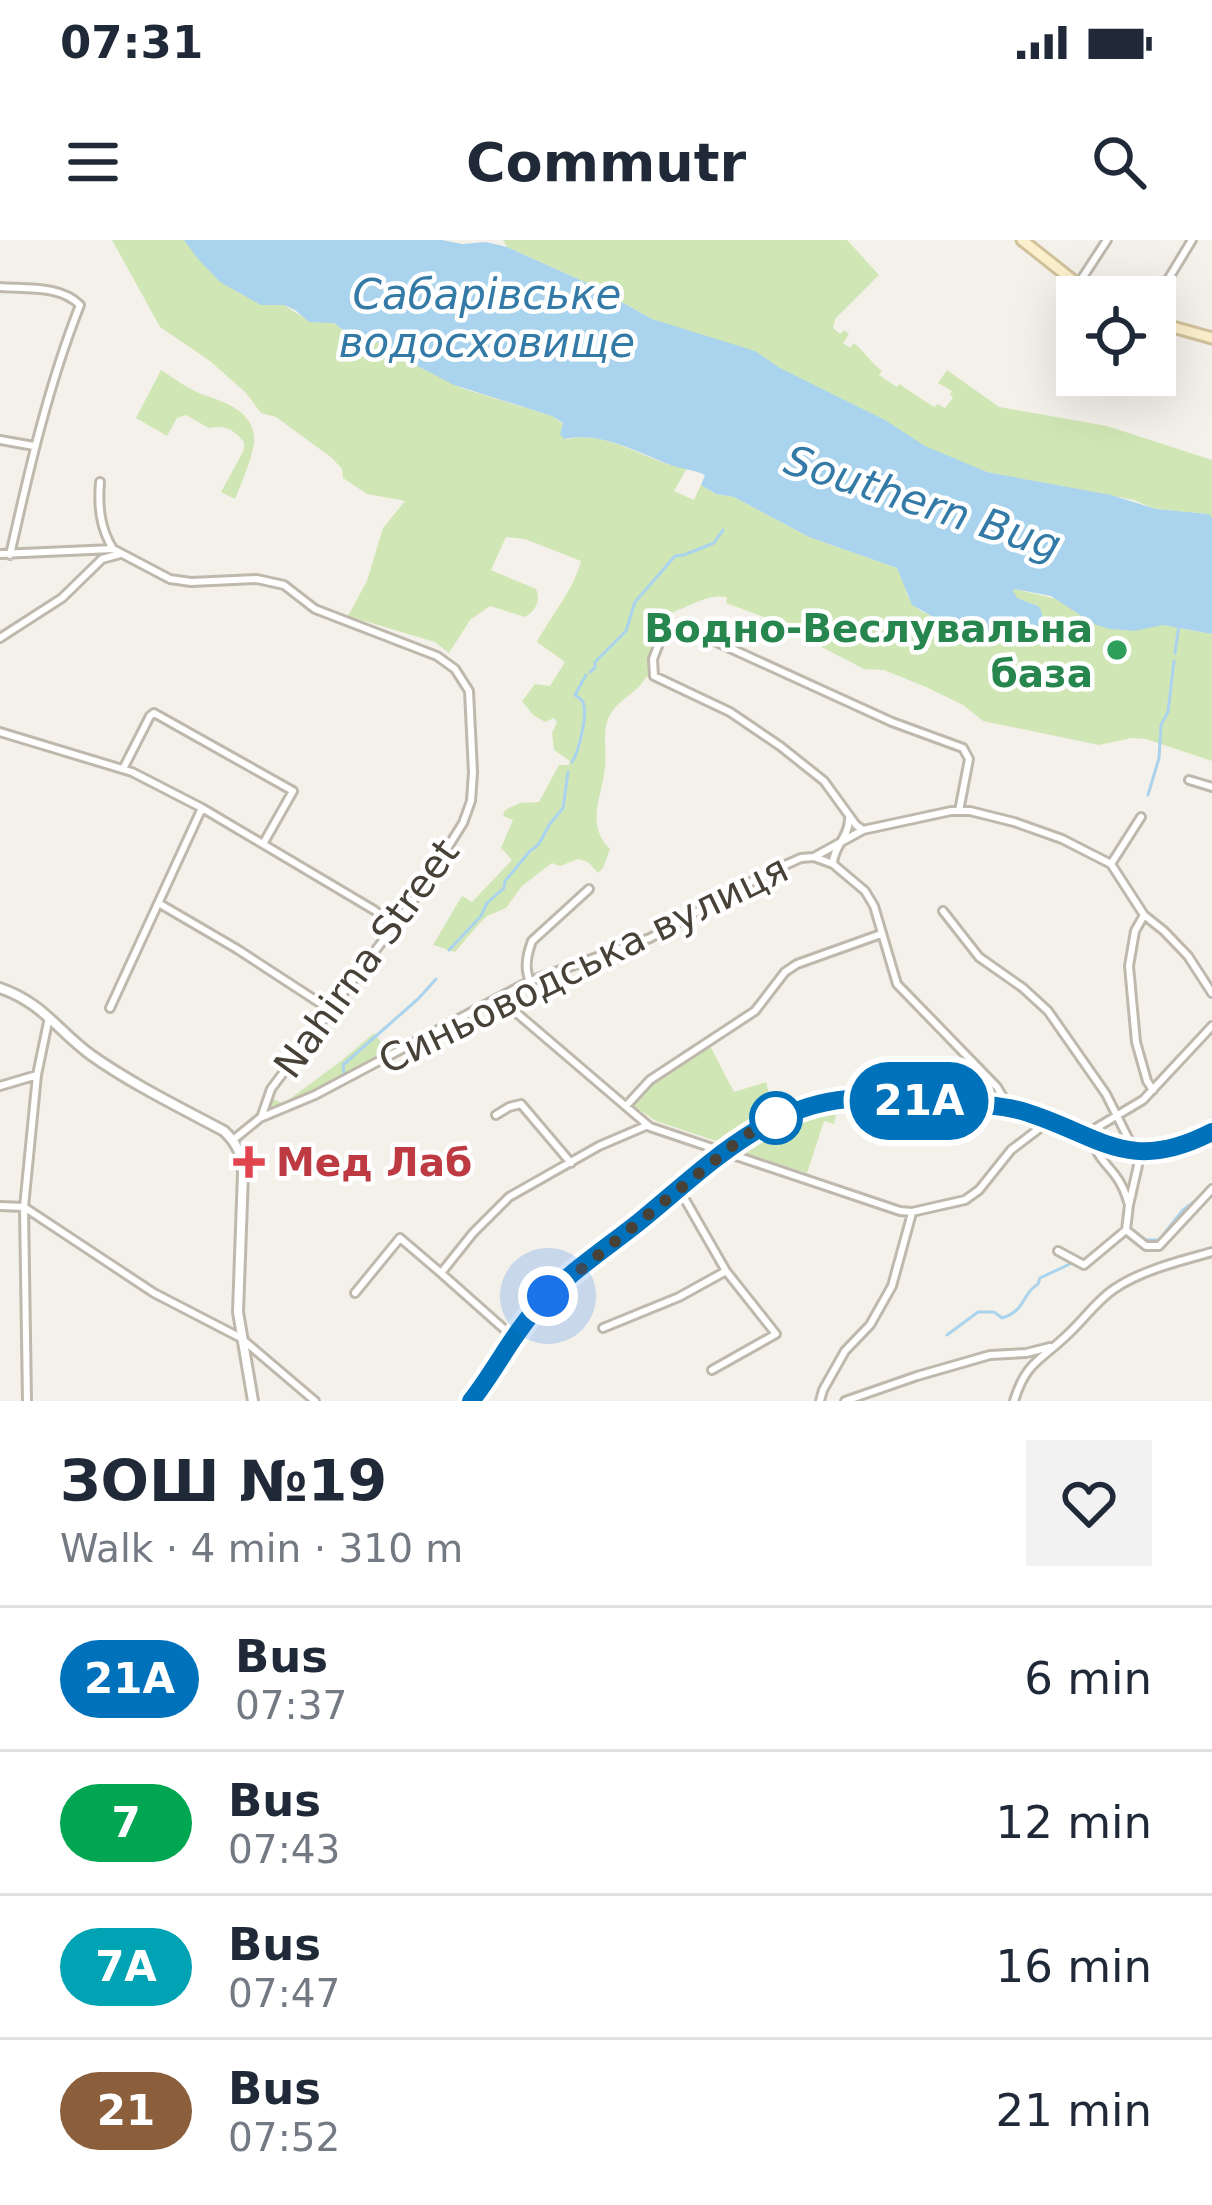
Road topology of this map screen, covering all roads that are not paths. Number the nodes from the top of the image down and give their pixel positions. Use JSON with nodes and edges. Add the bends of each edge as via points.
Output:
{"nodes":[{"id":1,"x":1022,"y":240,"type":"edge"},
{"id":2,"x":1107,"y":240,"type":"edge"},
{"id":3,"x":1192,"y":240,"type":"edge"},
{"id":4,"x":1065,"y":276,"type":"edge"},
{"id":5,"x":1084,"y":276,"type":"edge"},
{"id":6,"x":1170,"y":276,"type":"edge"},
{"id":7,"x":0,"y":287,"type":"edge"},
{"id":8,"x":1176,"y":328,"type":"edge"},
{"id":9,"x":1212,"y":338,"type":"edge"},
{"id":10,"x":0,"y":440,"type":"edge"},
{"id":11,"x":34,"y":446,"type":"junction"},
{"id":12,"x":100,"y":482,"type":"dead end"},
{"id":13,"x":112,"y":549,"type":"junction"},
{"id":14,"x":124,"y":553,"type":"junction"},
{"id":15,"x":0,"y":554,"type":"edge"},
{"id":16,"x":10,"y":555,"type":"junction"},
{"id":17,"x":0,"y":638,"type":"edge"},
{"id":18,"x":0,"y":732,"type":"edge"},
{"id":19,"x":123,"y":769,"type":"junction"},
{"id":20,"x":1189,"y":780,"type":"dead end"},
{"id":21,"x":1212,"y":788,"type":"edge"},
{"id":22,"x":202,"y":808,"type":"junction"},
{"id":23,"x":959,"y":811,"type":"junction"},
{"id":24,"x":849,"y":815,"type":"junction"},
{"id":25,"x":1141,"y":817,"type":"dead end"},
{"id":26,"x":863,"y":830,"type":"junction"},
{"id":27,"x":841,"y":842,"type":"junction"},
{"id":28,"x":262,"y":845,"type":"junction"},
{"id":29,"x":814,"y":857,"type":"junction"},
{"id":30,"x":833,"y":864,"type":"junction"},
{"id":31,"x":1111,"y":864,"type":"junction"},
{"id":32,"x":589,"y":889,"type":"dead end"},
{"id":33,"x":160,"y":904,"type":"junction"},
{"id":34,"x":943,"y":910,"type":"dead end"},
{"id":35,"x":1144,"y":915,"type":"junction"},
{"id":36,"x":394,"y":926,"type":"junction"},
{"id":37,"x":881,"y":934,"type":"junction"},
{"id":38,"x":530,"y":982,"type":"junction"},
{"id":39,"x":0,"y":988,"type":"edge"},
{"id":40,"x":1212,"y":993,"type":"edge"},
{"id":41,"x":499,"y":998,"type":"junction"},
{"id":42,"x":110,"y":1008,"type":"dead end"},
{"id":43,"x":329,"y":1010,"type":"junction"},
{"id":44,"x":49,"y":1017,"type":"junction"},
{"id":45,"x":1212,"y":1026,"type":"edge"},
{"id":46,"x":37,"y":1076,"type":"junction"},
{"id":47,"x":0,"y":1086,"type":"edge"},
{"id":48,"x":1153,"y":1090,"type":"junction"},
{"id":49,"x":625,"y":1106,"type":"junction"},
{"id":50,"x":1010,"y":1108,"type":"junction"},
{"id":51,"x":1133,"y":1108,"type":"junction"},
{"id":52,"x":496,"y":1115,"type":"dead end"},
{"id":53,"x":260,"y":1118,"type":"junction"},
{"id":54,"x":1117,"y":1118,"type":"junction"},
{"id":55,"x":1049,"y":1121,"type":"junction"},
{"id":56,"x":648,"y":1125,"type":"junction"},
{"id":57,"x":1126,"y":1132,"type":"junction"},
{"id":58,"x":1212,"y":1132,"type":"edge"},
{"id":59,"x":233,"y":1140,"type":"junction"},
{"id":60,"x":1093,"y":1140,"type":"junction"},
{"id":61,"x":1137,"y":1151,"type":"junction"},
{"id":62,"x":725,"y":1154,"type":"junction"},
{"id":63,"x":571,"y":1163,"type":"junction"},
{"id":64,"x":679,"y":1189,"type":"junction"},
{"id":65,"x":1212,"y":1189,"type":"edge"},
{"id":66,"x":1129,"y":1205,"type":"junction"},
{"id":67,"x":0,"y":1206,"type":"edge"},
{"id":68,"x":24,"y":1207,"type":"junction"},
{"id":69,"x":912,"y":1212,"type":"junction"},
{"id":70,"x":1126,"y":1230,"type":"junction"},
{"id":71,"x":1058,"y":1251,"type":"dead end"},
{"id":72,"x":1212,"y":1252,"type":"edge"},
{"id":73,"x":726,"y":1271,"type":"junction"},
{"id":74,"x":441,"y":1273,"type":"junction"},
{"id":75,"x":355,"y":1293,"type":"dead end"},
{"id":76,"x":603,"y":1328,"type":"dead end"},
{"id":77,"x":513,"y":1337,"type":"junction"},
{"id":78,"x":241,"y":1338,"type":"junction"},
{"id":79,"x":1054,"y":1346,"type":"junction"},
{"id":80,"x":712,"y":1370,"type":"dead end"},
{"id":81,"x":27,"y":1401,"type":"edge"},
{"id":82,"x":253,"y":1401,"type":"edge"},
{"id":83,"x":315,"y":1401,"type":"edge"},
{"id":84,"x":471,"y":1401,"type":"edge"},
{"id":85,"x":820,"y":1401,"type":"edge"},
{"id":86,"x":845,"y":1401,"type":"edge"},
{"id":87,"x":1014,"y":1401,"type":"edge"}],
"edges":[{"from":1,"to":4,"type":"main road"},
{"from":2,"to":5,"type":"street"},
{"from":3,"to":6,"type":"street"},
{"from":7,"to":11,"type":"street","via":[[54,291],[80,305]]},
{"from":8,"to":9,"type":"main road"},
{"from":10,"to":11,"type":"street"},
{"from":11,"to":16,"type":"street"},
{"from":12,"to":13,"type":"street"},
{"from":13,"to":14,"type":"street","name":"Nahirna Street"},
{"from":13,"to":16,"type":"street"},
{"from":14,"to":17,"type":"street","via":[[102,559],[62,598]]},
{"from":14,"to":36,"type":"street","name":"Nahirna Street","via":[[170,579],[284,585],[337,619],[437,656],[464,679],[472,703],[471,801]]},
{"from":15,"to":16,"type":"street"},
{"from":18,"to":19,"type":"street"},
{"from":19,"to":22,"type":"street"},
{"from":19,"to":28,"type":"street","via":[[154,713],[188,731],[293,791]]},
{"from":20,"to":21,"type":"street"},
{"from":22,"to":28,"type":"street"},
{"from":22,"to":33,"type":"street"},
{"from":23,"to":24,"type":"street","via":[[969,759],[963,748],[710,639],[667,637],[656,649],[654,676],[768,737],[824,781]]},
{"from":23,"to":26,"type":"street"},
{"from":23,"to":31,"type":"street","via":[[1026,826]]},
{"from":24,"to":26,"type":"street"},
{"from":24,"to":27,"type":"street"},
{"from":25,"to":31,"type":"street"},
{"from":26,"to":27,"type":"street"},
{"from":27,"to":29,"type":"street"},
{"from":27,"to":30,"type":"street"},
{"from":28,"to":36,"type":"street"},
{"from":29,"to":30,"type":"street","name":"Синьоводська вулиця"},
{"from":29,"to":38,"type":"street","name":"Синьоводська вулиця","via":[[767,873],[650,938]]},
{"from":30,"to":37,"type":"street","name":"Синьоводська вулиця","via":[[870,898]]},
{"from":31,"to":35,"type":"street"},
{"from":32,"to":38,"type":"street","via":[[532,941]]},
{"from":33,"to":42,"type":"street"},
{"from":33,"to":43,"type":"street"},
{"from":34,"to":54,"type":"street","via":[[979,957],[1048,1011]]},
{"from":35,"to":40,"type":"street","via":[[1188,956]]},
{"from":35,"to":48,"type":"street","via":[[1129,966],[1136,1042]]},
{"from":36,"to":43,"type":"street","name":"Nahirna Street"},
{"from":37,"to":49,"type":"street","via":[[785,972],[755,1011],[650,1080]]},
{"from":37,"to":50,"type":"street","name":"Синьоводська вулиця","via":[[897,984]]},
{"from":38,"to":41,"type":"street","name":"Синьоводська вулиця"},
{"from":39,"to":44,"type":"street"},
{"from":41,"to":49,"type":"street"},
{"from":41,"to":53,"type":"street","name":"Синьоводська вулиця"},
{"from":43,"to":53,"type":"street","name":"Nahirna Street","via":[[271,1089]]},
{"from":44,"to":46,"type":"street"},
{"from":44,"to":59,"type":"street","via":[[87,1052]]},
{"from":45,"to":48,"type":"street"},
{"from":46,"to":47,"type":"street"},
{"from":46,"to":68,"type":"street"},
{"from":48,"to":51,"type":"street"},
{"from":49,"to":56,"type":"street"},
{"from":50,"to":55,"type":"main road"},
{"from":50,"to":62,"type":"main road","via":[[845,1099],[778,1117]]},
{"from":51,"to":54,"type":"street"},
{"from":51,"to":57,"type":"street"},
{"from":52,"to":63,"type":"street","via":[[521,1104]]},
{"from":53,"to":59,"type":"street","name":"Синьоводська вулиця"},
{"from":54,"to":57,"type":"street"},
{"from":54,"to":60,"type":"street","via":[[1096,1128]]},
{"from":55,"to":60,"type":"main road"},
{"from":55,"to":69,"type":"street","via":[[965,1200]]},
{"from":56,"to":62,"type":"street"},
{"from":56,"to":63,"type":"street"},
{"from":57,"to":61,"type":"street"},
{"from":58,"to":61,"type":"main road","via":[[1168,1150]]},
{"from":59,"to":78,"type":"street","via":[[243,1173]]},
{"from":60,"to":61,"type":"main road"},
{"from":60,"to":66,"type":"street"},
{"from":61,"to":66,"type":"street"},
{"from":62,"to":64,"type":"main road"},
{"from":62,"to":69,"type":"street"},
{"from":63,"to":74,"type":"street","via":[[495,1208]]},
{"from":64,"to":73,"type":"street"},
{"from":64,"to":77,"type":"main road","via":[[548,1296]]},
{"from":65,"to":70,"type":"street","via":[[1159,1246]]},
{"from":66,"to":70,"type":"street"},
{"from":67,"to":68,"type":"street"},
{"from":68,"to":78,"type":"street","via":[[154,1293]]},
{"from":68,"to":81,"type":"street"},
{"from":69,"to":85,"type":"street","via":[[892,1286]]},
{"from":70,"to":71,"type":"street","via":[[1084,1264]]},
{"from":72,"to":79,"type":"street","via":[[1116,1287]]},
{"from":73,"to":76,"type":"street"},
{"from":73,"to":80,"type":"street","via":[[776,1334]]},
{"from":74,"to":75,"type":"street","via":[[400,1238]]},
{"from":74,"to":77,"type":"street"},
{"from":77,"to":84,"type":"main road"},
{"from":78,"to":82,"type":"street"},
{"from":78,"to":83,"type":"street"},
{"from":79,"to":86,"type":"street","via":[[990,1355]]},
{"from":79,"to":87,"type":"street","via":[[1027,1370]]}]}
